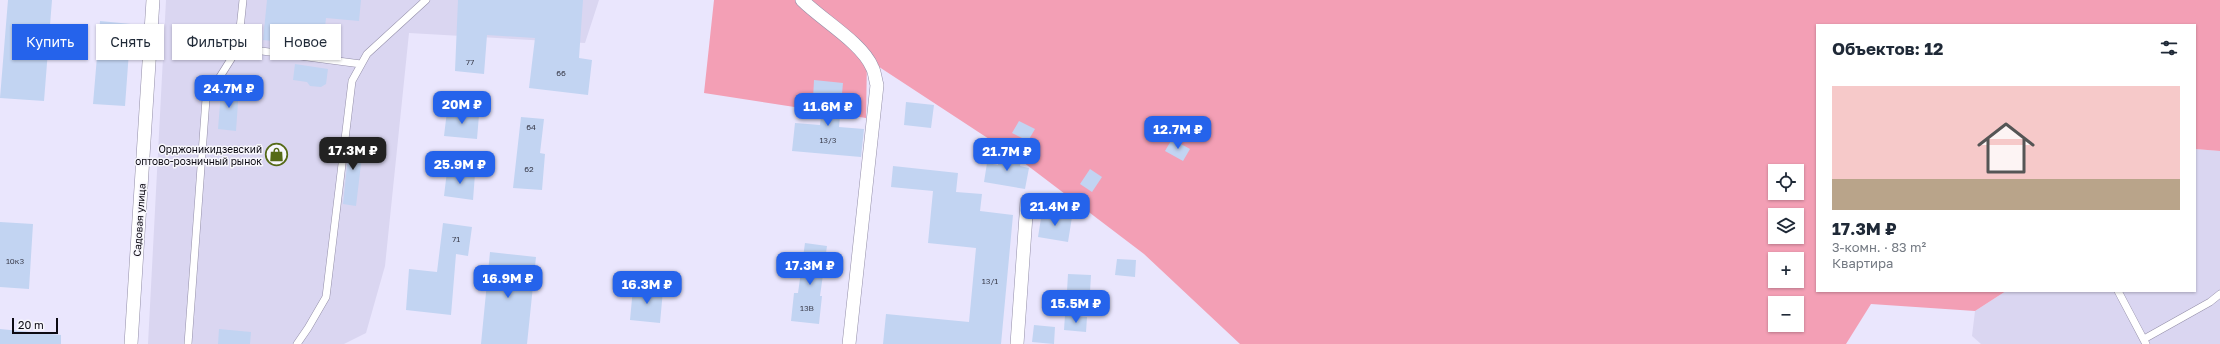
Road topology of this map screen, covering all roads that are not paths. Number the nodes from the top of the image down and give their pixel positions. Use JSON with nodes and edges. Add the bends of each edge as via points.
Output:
{"nodes":[{"id":1,"x":153,"y":0,"type":"edge"},
{"id":2,"x":243,"y":0,"type":"edge"},
{"id":3,"x":426,"y":0,"type":"edge"},
{"id":4,"x":802,"y":0,"type":"edge"},
{"id":5,"x":240,"y":24,"type":"edge"},
{"id":6,"x":262,"y":51,"type":"edge"},
{"id":7,"x":230,"y":60,"type":"edge"},
{"id":8,"x":361,"y":64,"type":"junction"},
{"id":9,"x":1027,"y":201,"type":"dead end"},
{"id":10,"x":2119,"y":292,"type":"edge"},
{"id":11,"x":2220,"y":294,"type":"edge"},
{"id":12,"x":2145,"y":341,"type":"edge"},
{"id":13,"x":131,"y":344,"type":"edge"},
{"id":14,"x":188,"y":344,"type":"edge"},
{"id":15,"x":297,"y":344,"type":"edge"},
{"id":16,"x":849,"y":344,"type":"edge"},
{"id":17,"x":1016,"y":344,"type":"edge"}],
"edges":[{"from":1,"to":13,"type":"street","name":"Садовая улица"},
{"from":2,"to":5,"type":"lane"},
{"from":3,"to":8,"type":"lane","via":[[366,54]]},
{"from":4,"to":16,"type":"street","via":[[863,52],[872,67],[877,85]]},
{"from":6,"to":8,"type":"lane"},
{"from":7,"to":14,"type":"lane","via":[[206,99]]},
{"from":8,"to":15,"type":"lane","via":[[352,81],[326,297]]},
{"from":9,"to":17,"type":"street"},
{"from":10,"to":12,"type":"lane"},
{"from":11,"to":12,"type":"lane"}]}
